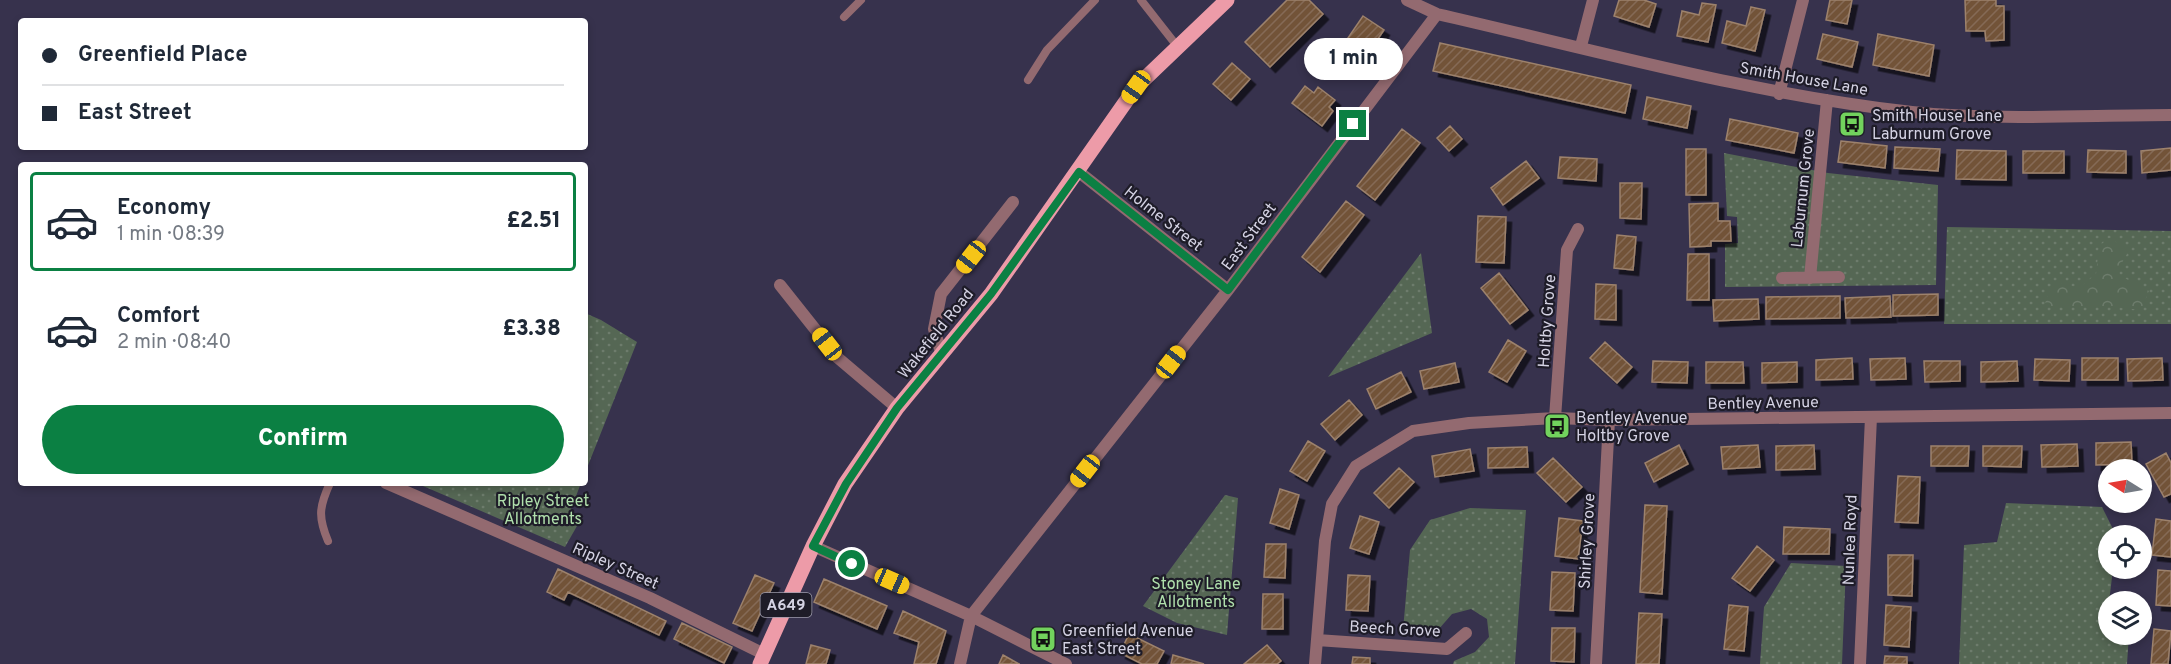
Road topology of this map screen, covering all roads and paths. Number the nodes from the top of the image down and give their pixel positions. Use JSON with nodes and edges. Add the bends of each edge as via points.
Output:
{"nodes":[{"id":1,"x":861,"y":0,"type":"edge"},
{"id":2,"x":1095,"y":0,"type":"edge"},
{"id":3,"x":1140,"y":0,"type":"edge"},
{"id":4,"x":1227,"y":0,"type":"edge"},
{"id":5,"x":1407,"y":0,"type":"edge"},
{"id":6,"x":1593,"y":0,"type":"edge"},
{"id":7,"x":1803,"y":0,"type":"edge"},
{"id":8,"x":1437,"y":14,"type":"junction"},
{"id":9,"x":844,"y":17,"type":"dead end"},
{"id":10,"x":1177,"y":46,"type":"junction"},
{"id":11,"x":1581,"y":46,"type":"junction"},
{"id":12,"x":1028,"y":80,"type":"dead end"},
{"id":13,"x":1779,"y":94,"type":"junction"},
{"id":14,"x":1827,"y":100,"type":"junction"},
{"id":15,"x":2171,"y":115,"type":"edge"},
{"id":16,"x":1079,"y":172,"type":"junction"},
{"id":17,"x":1013,"y":202,"type":"dead end"},
{"id":18,"x":1578,"y":229,"type":"dead end"},
{"id":19,"x":1782,"y":278,"type":"dead end"},
{"id":20,"x":1810,"y":278,"type":"junction"},
{"id":21,"x":1839,"y":278,"type":"dead end"},
{"id":22,"x":780,"y":285,"type":"dead end"},
{"id":23,"x":1228,"y":290,"type":"junction"},
{"id":24,"x":941,"y":352,"type":"junction"},
{"id":25,"x":897,"y":408,"type":"junction"},
{"id":26,"x":2171,"y":413,"type":"edge"},
{"id":27,"x":1871,"y":417,"type":"junction"},
{"id":28,"x":1555,"y":418,"type":"junction"},
{"id":29,"x":1609,"y":420,"type":"junction"},
{"id":30,"x":329,"y":486,"type":"edge"},
{"id":31,"x":393,"y":486,"type":"edge"},
{"id":32,"x":328,"y":541,"type":"dead end"},
{"id":33,"x":813,"y":546,"type":"junction"},
{"id":34,"x":971,"y":616,"type":"junction"},
{"id":35,"x":1466,"y":633,"type":"dead end"},
{"id":36,"x":1317,"y":640,"type":"junction"},
{"id":37,"x":762,"y":659,"type":"edge"},
{"id":38,"x":960,"y":664,"type":"edge"},
{"id":39,"x":1066,"y":664,"type":"edge"},
{"id":40,"x":1315,"y":664,"type":"edge"},
{"id":41,"x":1596,"y":664,"type":"edge"},
{"id":42,"x":1860,"y":664,"type":"edge"}],
"edges":[{"from":1,"to":9,"type":"lane"},
{"from":2,"to":12,"type":"lane","via":[[1047,50]]},
{"from":3,"to":10,"type":"lane"},
{"from":4,"to":10,"type":"main road","name":"Wakefield Road","number":"A649"},
{"from":5,"to":8,"type":"street","name":"Smith House Lane"},
{"from":6,"to":11,"type":"street"},
{"from":7,"to":13,"type":"street"},
{"from":8,"to":11,"type":"street","name":"Smith House Lane"},
{"from":8,"to":23,"type":"street","name":"East Street"},
{"from":10,"to":16,"type":"main road","name":"Wakefield Road","number":"A649","via":[[1136,87]]},
{"from":11,"to":13,"type":"street","name":"Smith House Lane"},
{"from":13,"to":14,"type":"street","name":"Smith House Lane"},
{"from":14,"to":15,"type":"street","name":"Smith House Lane","via":[[1914,112],[2005,117]]},
{"from":14,"to":20,"type":"street","name":"Laburnum Grove"},
{"from":16,"to":23,"type":"street","name":"Holme Street"},
{"from":16,"to":24,"type":"main road","name":"Wakefield Road","number":"A649","via":[[991,294]]},
{"from":17,"to":24,"type":"street","via":[[941,294],[934,329]]},
{"from":18,"to":28,"type":"street","name":"Holtby Grove","via":[[1567,250]]},
{"from":19,"to":20,"type":"street"},
{"from":20,"to":21,"type":"street"},
{"from":22,"to":25,"type":"street","via":[[838,358]]},
{"from":23,"to":34,"type":"street","name":"East Street"},
{"from":24,"to":25,"type":"main road","name":"Wakefield Road","number":"A649"},
{"from":25,"to":33,"type":"main road","name":"Wakefield Road","number":"A649","via":[[846,484]]},
{"from":26,"to":27,"type":"street","name":"Bentley Avenue"},
{"from":27,"to":29,"type":"street","name":"Bentley Avenue"},
{"from":27,"to":42,"type":"street","name":"Nunlea Royd"},
{"from":28,"to":29,"type":"street","name":"Bentley Avenue"},
{"from":28,"to":36,"type":"street","name":"Bentley Avenue","via":[[1413,431],[1356,466],[1332,504],[1324,541]]},
{"from":29,"to":41,"type":"street","name":"Shirley Grove"},
{"from":30,"to":32,"type":"lane","via":[[322,500],[320,522]]},
{"from":31,"to":37,"type":"street","name":"Ripley Street","via":[[650,598]]},
{"from":33,"to":34,"type":"street"},
{"from":33,"to":37,"type":"main road","name":"Wakefield Road","number":"A649"},
{"from":34,"to":38,"type":"street"},
{"from":34,"to":39,"type":"street"},
{"from":35,"to":36,"type":"street","name":"Beech Grove","via":[[1447,648]]},
{"from":36,"to":40,"type":"street","name":"Bentley Avenue"}]}
